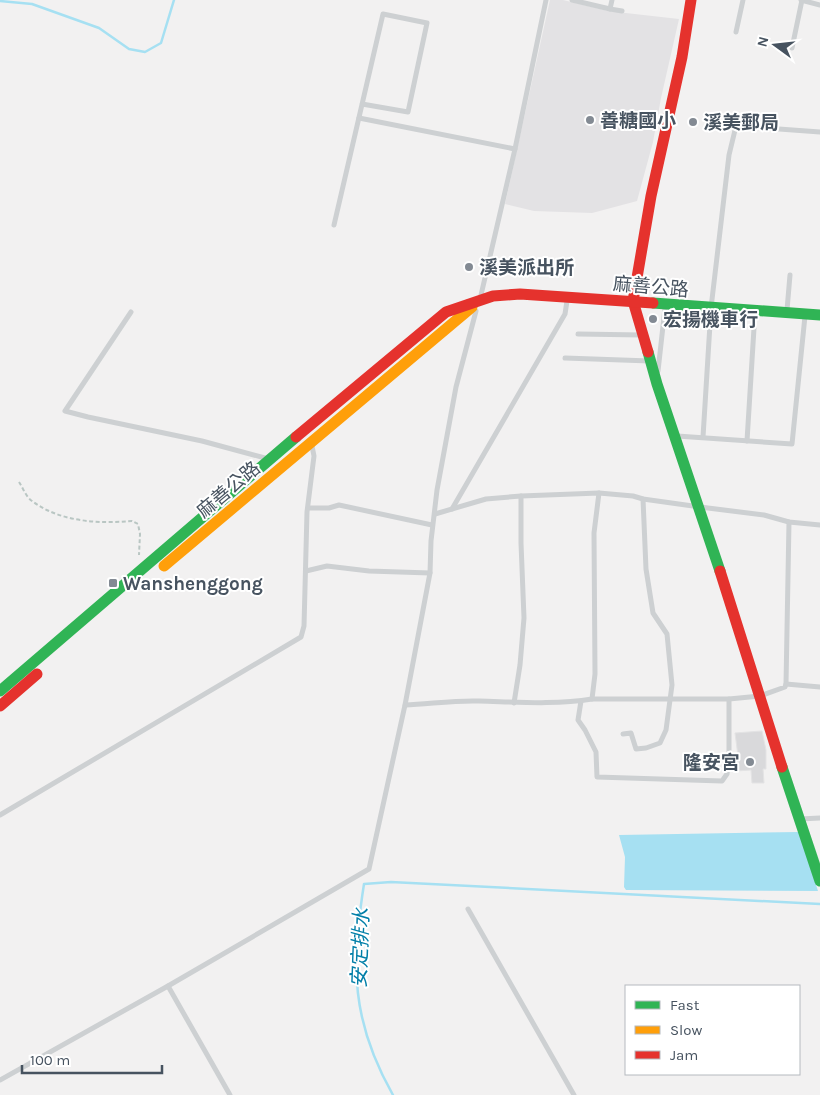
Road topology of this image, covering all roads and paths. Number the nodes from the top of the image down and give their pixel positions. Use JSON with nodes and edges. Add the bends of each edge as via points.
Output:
{"nodes":[{"id":1,"x":546,"y":0,"type":"edge"},
{"id":2,"x":572,"y":0,"type":"edge"},
{"id":3,"x":612,"y":0,"type":"edge"},
{"id":4,"x":691,"y":0,"type":"edge"},
{"id":5,"x":743,"y":0,"type":"edge"},
{"id":6,"x":802,"y":0,"type":"edge"},
{"id":7,"x":820,"y":5,"type":"edge"},
{"id":8,"x":610,"y":8,"type":"junction"},
{"id":9,"x":622,"y":11,"type":"dead end"},
{"id":10,"x":736,"y":32,"type":"dead end"},
{"id":11,"x":792,"y":48,"type":"dead end"},
{"id":12,"x":362,"y":104,"type":"junction"},
{"id":13,"x":359,"y":118,"type":"junction"},
{"id":14,"x":820,"y":132,"type":"edge"},
{"id":15,"x":515,"y":149,"type":"junction"},
{"id":16,"x":334,"y":226,"type":"dead end"},
{"id":17,"x":790,"y":275,"type":"dead end"},
{"id":18,"x":567,"y":297,"type":"junction"},
{"id":19,"x":479,"y":300,"type":"junction"},
{"id":20,"x":633,"y":301,"type":"junction"},
{"id":21,"x":665,"y":305,"type":"junction"},
{"id":22,"x":711,"y":308,"type":"junction"},
{"id":23,"x":755,"y":311,"type":"junction"},
{"id":24,"x":131,"y":312,"type":"dead end"},
{"id":25,"x":787,"y":313,"type":"junction"},
{"id":26,"x":805,"y":314,"type":"junction"},
{"id":27,"x":820,"y":315,"type":"edge"},
{"id":28,"x":578,"y":334,"type":"dead end"},
{"id":29,"x":643,"y":335,"type":"junction"},
{"id":30,"x":565,"y":358,"type":"dead end"},
{"id":31,"x":650,"y":361,"type":"junction"},
{"id":32,"x":657,"y":384,"type":"junction"},
{"id":33,"x":308,"y":435,"type":"junction"},
{"id":34,"x":674,"y":435,"type":"junction"},
{"id":35,"x":703,"y":437,"type":"junction"},
{"id":36,"x":747,"y":441,"type":"junction"},
{"id":37,"x":270,"y":459,"type":"junction"},
{"id":38,"x":19,"y":482,"type":"dead end"},
{"id":39,"x":599,"y":493,"type":"junction"},
{"id":40,"x":522,"y":496,"type":"junction"},
{"id":41,"x":643,"y":499,"type":"junction"},
{"id":42,"x":700,"y":507,"type":"junction"},
{"id":43,"x":308,"y":508,"type":"junction"},
{"id":44,"x":452,"y":509,"type":"junction"},
{"id":45,"x":435,"y":514,"type":"junction"},
{"id":46,"x":789,"y":522,"type":"junction"},
{"id":47,"x":432,"y":525,"type":"junction"},
{"id":48,"x":820,"y":525,"type":"edge"},
{"id":49,"x":139,"y":557,"type":"dead end"},
{"id":50,"x":306,"y":571,"type":"junction"},
{"id":51,"x":430,"y":573,"type":"junction"},
{"id":52,"x":152,"y":576,"type":"dead end"},
{"id":53,"x":84,"y":634,"type":"dead end"},
{"id":54,"x":786,"y":684,"type":"junction"},
{"id":55,"x":820,"y":688,"type":"edge"},
{"id":56,"x":0,"y":691,"type":"edge"},
{"id":57,"x":760,"y":696,"type":"junction"},
{"id":58,"x":671,"y":698,"type":"junction"},
{"id":59,"x":592,"y":699,"type":"junction"},
{"id":60,"x":729,"y":699,"type":"junction"},
{"id":61,"x":581,"y":701,"type":"junction"},
{"id":62,"x":514,"y":703,"type":"junction"},
{"id":63,"x":405,"y":705,"type":"junction"},
{"id":64,"x":0,"y":706,"type":"edge"},
{"id":65,"x":623,"y":734,"type":"dead end"},
{"id":66,"x":0,"y":815,"type":"edge"},
{"id":67,"x":820,"y":818,"type":"edge"},
{"id":68,"x":799,"y":819,"type":"junction"},
{"id":69,"x":820,"y":880,"type":"edge"},
{"id":70,"x":468,"y":909,"type":"dead end"},
{"id":71,"x":168,"y":986,"type":"junction"},
{"id":72,"x":0,"y":1080,"type":"edge"},
{"id":73,"x":230,"y":1095,"type":"edge"},
{"id":74,"x":574,"y":1095,"type":"edge"}],
"edges":[{"from":1,"to":15,"type":"lane"},
{"from":2,"to":8,"type":"lane"},
{"from":3,"to":8,"type":"lane"},
{"from":4,"to":20,"type":"main road"},
{"from":5,"to":10,"type":"lane"},
{"from":6,"to":7,"type":"lane"},
{"from":6,"to":11,"type":"lane"},
{"from":8,"to":9,"type":"lane"},
{"from":12,"to":12,"type":"lane","via":[[408,112],[427,23],[383,14]]},
{"from":12,"to":13,"type":"lane"},
{"from":13,"to":15,"type":"lane"},
{"from":13,"to":16,"type":"lane"},
{"from":14,"to":22,"type":"lane","via":[[736,126],[729,155]]},
{"from":15,"to":19,"type":"lane"},
{"from":17,"to":25,"type":"lane"},
{"from":18,"to":19,"type":"main road","name":"麻善公路","via":[[510,294]]},
{"from":18,"to":20,"type":"main road","name":"麻善公路"},
{"from":18,"to":44,"type":"lane","via":[[565,314]]},
{"from":19,"to":33,"type":"main road","name":"麻善公路","via":[[446,312]]},
{"from":19,"to":45,"type":"lane","via":[[456,387]]},
{"from":20,"to":21,"type":"main road","name":"麻善公路"},
{"from":20,"to":29,"type":"main road"},
{"from":21,"to":22,"type":"main road","name":"麻善公路"},
{"from":21,"to":32,"type":"lane"},
{"from":22,"to":23,"type":"main road","name":"麻善公路"},
{"from":22,"to":35,"type":"lane"},
{"from":23,"to":25,"type":"main road","name":"麻善公路"},
{"from":23,"to":36,"type":"lane"},
{"from":24,"to":37,"type":"lane","via":[[65,411]]},
{"from":25,"to":26,"type":"main road","name":"麻善公路"},
{"from":26,"to":27,"type":"main road","name":"麻善公路"},
{"from":26,"to":36,"type":"lane","via":[[792,444]]},
{"from":28,"to":29,"type":"lane"},
{"from":29,"to":31,"type":"main road"},
{"from":30,"to":31,"type":"lane"},
{"from":31,"to":32,"type":"main road"},
{"from":32,"to":34,"type":"main road"},
{"from":33,"to":37,"type":"main road","name":"麻善公路"},
{"from":33,"to":43,"type":"lane","via":[[314,456]]},
{"from":33,"to":52,"type":"main road","name":"麻善公路"},
{"from":34,"to":35,"type":"lane"},
{"from":34,"to":42,"type":"main road"},
{"from":35,"to":36,"type":"lane"},
{"from":37,"to":56,"type":"main road","name":"麻善公路"},
{"from":38,"to":49,"type":"path","via":[[30,500],[56,515],[89,522],[138,524]]},
{"from":39,"to":40,"type":"lane"},
{"from":39,"to":41,"type":"lane"},
{"from":39,"to":59,"type":"lane","via":[[594,533],[595,674]]},
{"from":40,"to":44,"type":"lane","via":[[486,499]]},
{"from":40,"to":62,"type":"lane","via":[[524,618]]},
{"from":41,"to":42,"type":"lane"},
{"from":41,"to":58,"type":"lane","via":[[646,569],[653,613],[667,634]]},
{"from":42,"to":46,"type":"lane","via":[[764,515]]},
{"from":42,"to":57,"type":"main road"},
{"from":43,"to":47,"type":"lane","via":[[340,505]]},
{"from":43,"to":50,"type":"lane"},
{"from":44,"to":45,"type":"lane"},
{"from":45,"to":47,"type":"lane"},
{"from":46,"to":48,"type":"lane"},
{"from":46,"to":54,"type":"lane"},
{"from":47,"to":51,"type":"lane"},
{"from":50,"to":51,"type":"lane","via":[[328,566]]},
{"from":50,"to":66,"type":"lane","via":[[304,626],[300,637]]},
{"from":51,"to":63,"type":"lane"},
{"from":53,"to":64,"type":"main road"},
{"from":54,"to":55,"type":"lane"},
{"from":54,"to":57,"type":"lane","via":[[785,688]]},
{"from":57,"to":60,"type":"lane"},
{"from":57,"to":68,"type":"main road"},
{"from":58,"to":59,"type":"lane"},
{"from":58,"to":60,"type":"lane"},
{"from":58,"to":65,"type":"lane","via":[[666,730],[660,743],[636,749],[631,733]]},
{"from":59,"to":61,"type":"lane"},
{"from":60,"to":61,"type":"lane","via":[[728,764],[722,781],[596,777],[596,752],[578,720]]},
{"from":61,"to":62,"type":"lane"},
{"from":62,"to":63,"type":"lane","via":[[477,700]]},
{"from":63,"to":71,"type":"lane","via":[[369,869]]},
{"from":67,"to":68,"type":"lane"},
{"from":68,"to":69,"type":"main road"},
{"from":70,"to":74,"type":"lane"},
{"from":71,"to":72,"type":"lane"},
{"from":71,"to":73,"type":"lane"}]}
